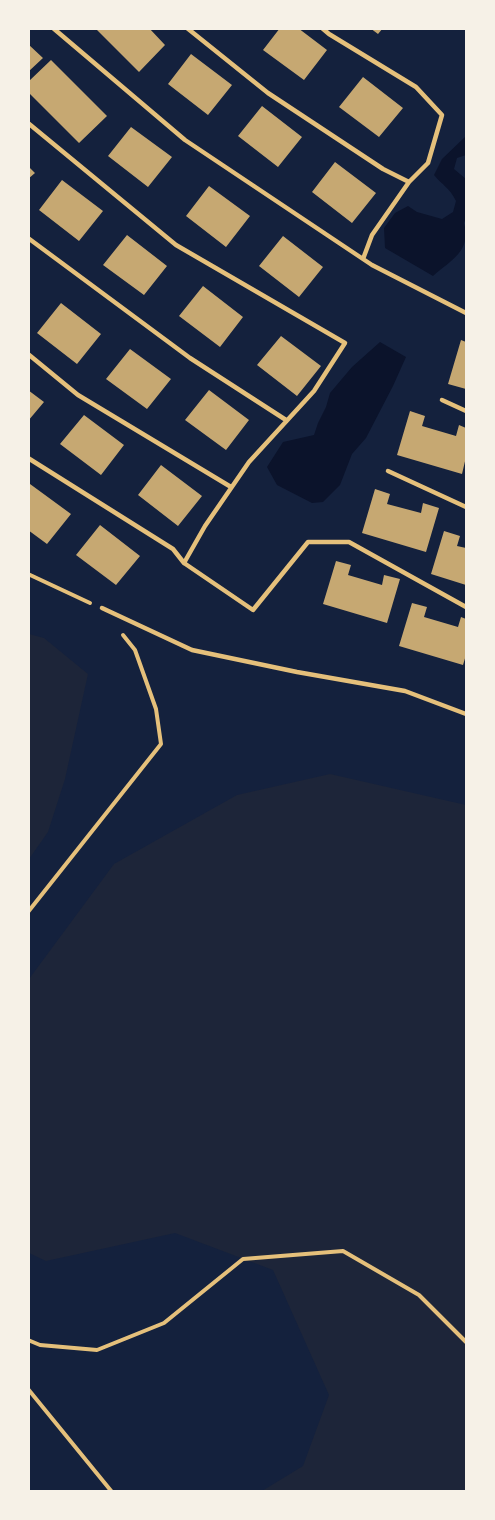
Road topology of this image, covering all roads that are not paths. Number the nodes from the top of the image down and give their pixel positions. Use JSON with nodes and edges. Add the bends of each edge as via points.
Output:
{"nodes":[{"id":1,"x":53,"y":28,"type":"edge"},
{"id":2,"x":188,"y":28,"type":"edge"},
{"id":3,"x":322,"y":28,"type":"edge"},
{"id":4,"x":28,"y":123,"type":"edge"},
{"id":5,"x":409,"y":182,"type":"junction"},
{"id":6,"x":28,"y":238,"type":"edge"},
{"id":7,"x":363,"y":259,"type":"junction"},
{"id":8,"x":466,"y":314,"type":"edge"},
{"id":9,"x":28,"y":354,"type":"edge"},
{"id":10,"x":442,"y":400,"type":"dead end"},
{"id":11,"x":466,"y":411,"type":"edge"},
{"id":12,"x":286,"y":420,"type":"junction"},
{"id":13,"x":28,"y":458,"type":"edge"},
{"id":14,"x":388,"y":471,"type":"dead end"},
{"id":15,"x":231,"y":487,"type":"junction"},
{"id":16,"x":466,"y":507,"type":"edge"},
{"id":17,"x":184,"y":563,"type":"junction"},
{"id":18,"x":466,"y":607,"type":"edge"},
{"id":19,"x":102,"y":608,"type":"road end"},
{"id":20,"x":466,"y":714,"type":"edge"}],
"edges":[{"from":1,"to":7,"type":"lane","via":[[185,140]]},
{"from":2,"to":5,"type":"lane","via":[[268,93]]},
{"from":3,"to":5,"type":"lane","via":[[416,87],[442,115],[428,163]]},
{"from":4,"to":12,"type":"lane","via":[[176,245],[345,343],[314,391]]},
{"from":5,"to":7,"type":"lane","via":[[372,235]]},
{"from":6,"to":12,"type":"lane","via":[[190,358]]},
{"from":7,"to":8,"type":"lane"},
{"from":9,"to":15,"type":"lane","via":[[78,395]]},
{"from":10,"to":11,"type":"lane"},
{"from":12,"to":15,"type":"lane"},
{"from":13,"to":17,"type":"lane","via":[[173,549]]},
{"from":14,"to":16,"type":"lane"},
{"from":15,"to":17,"type":"lane"},
{"from":17,"to":18,"type":"lane","via":[[253,610],[308,542],[349,542]]},
{"from":19,"to":20,"type":"lane","via":[[192,650],[405,691]]}]}
